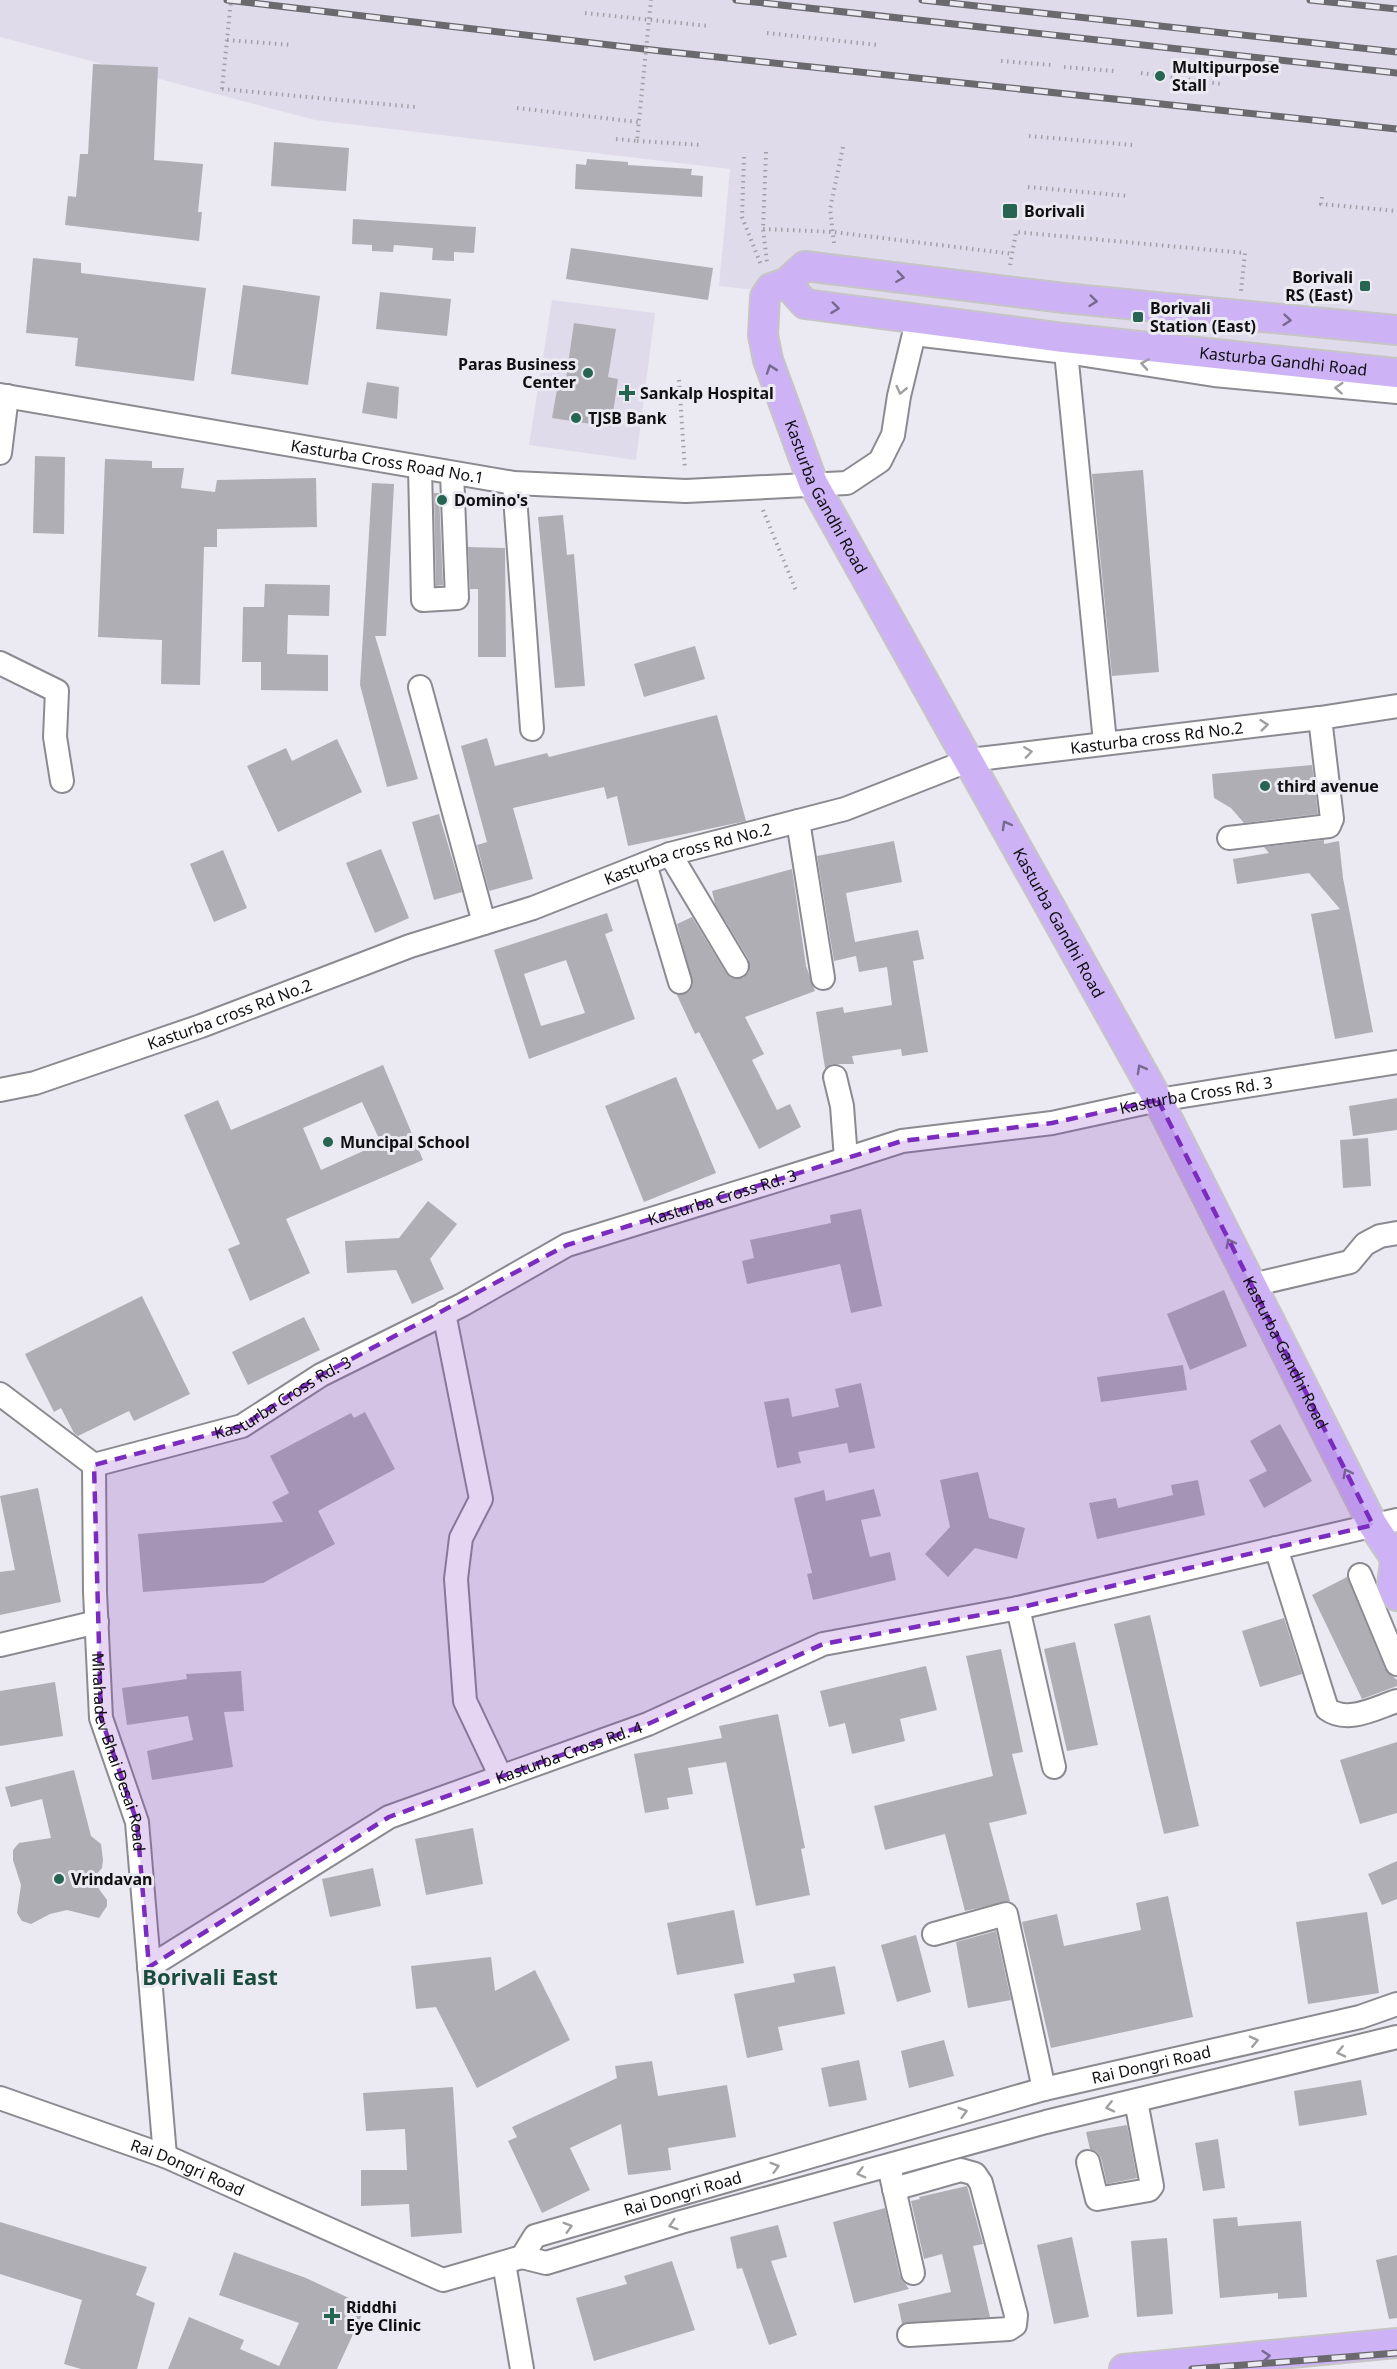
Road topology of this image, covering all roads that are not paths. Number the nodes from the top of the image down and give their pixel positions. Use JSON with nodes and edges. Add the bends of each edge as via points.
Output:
{"nodes":[{"id":1,"x":778,"y":286,"type":"junction"},
{"id":2,"x":1397,"y":330,"type":"edge"},
{"id":3,"x":1066,"y":352,"type":"junction"},
{"id":4,"x":1397,"y":373,"type":"edge"},
{"id":5,"x":1397,"y":392,"type":"edge"},
{"id":6,"x":3,"y":395,"type":"edge"},
{"id":7,"x":0,"y":453,"type":"edge"},
{"id":8,"x":420,"y":467,"type":"junction"},
{"id":9,"x":452,"y":473,"type":"junction"},
{"id":10,"x":514,"y":483,"type":"junction"},
{"id":11,"x":813,"y":483,"type":"junction"},
{"id":12,"x":0,"y":663,"type":"edge"},
{"id":13,"x":420,"y":687,"type":"dead end"},
{"id":14,"x":1397,"y":706,"type":"edge"},
{"id":15,"x":1320,"y":718,"type":"junction"},
{"id":16,"x":532,"y":729,"type":"dead end"},
{"id":17,"x":1105,"y":742,"type":"junction"},
{"id":18,"x":970,"y":760,"type":"junction"},
{"id":19,"x":62,"y":781,"type":"dead end"},
{"id":20,"x":798,"y":821,"type":"junction"},
{"id":21,"x":1229,"y":838,"type":"dead end"},
{"id":22,"x":670,"y":854,"type":"junction"},
{"id":23,"x":645,"y":864,"type":"junction"},
{"id":24,"x":484,"y":923,"type":"junction"},
{"id":25,"x":737,"y":966,"type":"dead end"},
{"id":26,"x":823,"y":978,"type":"dead end"},
{"id":27,"x":680,"y":982,"type":"dead end"},
{"id":28,"x":1397,"y":1062,"type":"edge"},
{"id":29,"x":835,"y":1077,"type":"dead end"},
{"id":30,"x":0,"y":1090,"type":"edge"},
{"id":31,"x":1158,"y":1100,"type":"junction"},
{"id":32,"x":846,"y":1159,"type":"junction"},
{"id":33,"x":1397,"y":1233,"type":"edge"},
{"id":34,"x":1252,"y":1285,"type":"junction"},
{"id":35,"x":444,"y":1313,"type":"junction"},
{"id":36,"x":0,"y":1394,"type":"edge"},
{"id":37,"x":94,"y":1465,"type":"junction"},
{"id":38,"x":1385,"y":1523,"type":"edge"},
{"id":39,"x":1276,"y":1548,"type":"junction"},
{"id":40,"x":1396,"y":1561,"type":"edge"},
{"id":41,"x":1360,"y":1575,"type":"dead end"},
{"id":42,"x":1397,"y":1596,"type":"edge"},
{"id":43,"x":1018,"y":1608,"type":"junction"},
{"id":44,"x":97,"y":1622,"type":"junction"},
{"id":45,"x":0,"y":1645,"type":"edge"},
{"id":46,"x":1397,"y":1664,"type":"edge"},
{"id":47,"x":1397,"y":1701,"type":"edge"},
{"id":48,"x":1054,"y":1767,"type":"dead end"},
{"id":49,"x":501,"y":1777,"type":"junction"},
{"id":50,"x":934,"y":1934,"type":"dead end"},
{"id":51,"x":149,"y":1967,"type":"junction"},
{"id":52,"x":1397,"y":2004,"type":"edge"},
{"id":53,"x":1397,"y":2037,"type":"edge"},
{"id":54,"x":1209,"y":2051,"type":"junction"},
{"id":55,"x":1214,"y":2082,"type":"junction"},
{"id":56,"x":1072,"y":2083,"type":"junction"},
{"id":57,"x":1044,"y":2089,"type":"junction"},
{"id":58,"x":0,"y":2098,"type":"edge"},
{"id":59,"x":1136,"y":2101,"type":"junction"},
{"id":60,"x":1078,"y":2114,"type":"junction"},
{"id":61,"x":882,"y":2136,"type":"junction"},
{"id":62,"x":165,"y":2156,"type":"junction"},
{"id":63,"x":1088,"y":2162,"type":"dead end"},
{"id":64,"x":889,"y":2165,"type":"junction"},
{"id":65,"x":894,"y":2189,"type":"junction"},
{"id":66,"x":513,"y":2260,"type":"junction"},
{"id":67,"x":913,"y":2273,"type":"dead end"},
{"id":68,"x":909,"y":2335,"type":"dead end"},
{"id":69,"x":1397,"y":2343,"type":"edge"},
{"id":70,"x":522,"y":2369,"type":"edge"},
{"id":71,"x":1124,"y":2369,"type":"edge"}],
"edges":[{"from":1,"to":2,"type":"main road","one_way":true,"via":[[805,266],[837,268],[1006,291]]},
{"from":1,"to":4,"type":"main road","name":"Kasturba Gandhi Road","one_way":true,"via":[[805,304],[1064,338]]},
{"from":11,"to":1,"type":"main road","name":"Kasturba Gandhi Road","one_way":true,"via":[[768,360],[765,297]]},
{"from":5,"to":3,"type":"street","one_way":true,"via":[[1214,375]]},
{"from":3,"to":11,"type":"street","name":"Kasturba Cross Road No.1","one_way":true,"via":[[914,334],[893,435],[880,461],[847,483]]},
{"from":3,"to":17,"type":"street"},
{"from":6,"to":7,"type":"street"},
{"from":6,"to":8,"type":"street","name":"Kasturba Cross Road No.1"},
{"from":8,"to":9,"type":"street","name":"Kasturba Cross Road No.1"},
{"from":8,"to":9,"type":"street","via":[[423,600],[457,598]]},
{"from":9,"to":10,"type":"street","name":"Kasturba Cross Road No.1"},
{"from":10,"to":11,"type":"street","name":"Kasturba Cross Road No.1","via":[[686,491]]},
{"from":10,"to":16,"type":"street"},
{"from":11,"to":18,"type":"main road","name":"Kasturba Gandhi Road"},
{"from":12,"to":19,"type":"street","via":[[57,692],[56,737]]},
{"from":13,"to":24,"type":"street"},
{"from":14,"to":15,"type":"street","name":"Kasturba cross Rd No.2"},
{"from":17,"to":15,"type":"street","name":"Kasturba cross Rd No.2","one_way":true},
{"from":15,"to":21,"type":"street","via":[[1332,819],[1329,826]]},
{"from":18,"to":17,"type":"street","name":"Kasturba cross Rd No.2","one_way":true},
{"from":18,"to":20,"type":"street","name":"Kasturba cross Rd No.2","via":[[845,809]]},
{"from":31,"to":18,"type":"main road","name":"Kasturba Gandhi Road","one_way":true},
{"from":20,"to":22,"type":"street","name":"Kasturba cross Rd No.2"},
{"from":20,"to":26,"type":"street"},
{"from":22,"to":23,"type":"street","name":"Kasturba cross Rd No.2"},
{"from":22,"to":25,"type":"street"},
{"from":23,"to":24,"type":"street","name":"Kasturba cross Rd No.2"},
{"from":23,"to":27,"type":"street"},
{"from":24,"to":30,"type":"street","name":"Kasturba cross Rd No.2","via":[[410,946],[201,1026],[35,1083]]},
{"from":28,"to":31,"type":"street","name":"Kasturba Cross Rd. 3"},
{"from":29,"to":32,"type":"street","via":[[842,1106]]},
{"from":31,"to":32,"type":"street","name":"Kasturba Cross Rd. 3","via":[[1052,1123],[902,1141]]},
{"from":34,"to":31,"type":"main road","name":"Kasturba Gandhi Road","one_way":true},
{"from":32,"to":35,"type":"street","name":"Kasturba Cross Rd. 3","via":[[567,1245]]},
{"from":33,"to":34,"type":"street","via":[[1365,1244],[1350,1262]]},
{"from":38,"to":34,"type":"main road","name":"Kasturba Gandhi Road","one_way":true},
{"from":35,"to":37,"type":"street","name":"Kasturba Cross Rd. 3","via":[[321,1375],[242,1426]]},
{"from":35,"to":49,"type":"street","via":[[481,1498],[461,1538],[456,1578],[465,1701]]},
{"from":36,"to":37,"type":"street"},
{"from":37,"to":44,"type":"street","name":"Mhahadev Bhai Desai Road"},
{"from":38,"to":39,"type":"street","name":"Kasturba Cross Rd. 4"},
{"from":38,"to":40,"type":"main road","name":"Kasturba Gandhi Road"},
{"from":39,"to":43,"type":"street","name":"Kasturba Cross Rd. 4"},
{"from":39,"to":47,"type":"street","via":[[1327,1708],[1334,1714],[1355,1715]]},
{"from":40,"to":42,"type":"main road","via":[[1392,1586]]},
{"from":41,"to":46,"type":"street"},
{"from":43,"to":48,"type":"street"},
{"from":43,"to":49,"type":"street","name":"Kasturba Cross Rd. 4","via":[[823,1644],[648,1724]]},
{"from":44,"to":45,"type":"street"},
{"from":44,"to":51,"type":"street","name":"Mhahadev Bhai Desai Road","via":[[101,1718],[137,1822]]},
{"from":49,"to":51,"type":"street","name":"Kasturba Cross Rd. 4","via":[[389,1817]]},
{"from":50,"to":57,"type":"street","via":[[1006,1914]]},
{"from":51,"to":62,"type":"street","name":"Mhahadev Bhai Desai Road"},
{"from":54,"to":52,"type":"street","name":"Rai Dongri Road","one_way":true,"via":[[1360,2017]]},
{"from":53,"to":55,"type":"street","one_way":true},
{"from":54,"to":55,"type":"street"},
{"from":54,"to":56,"type":"street","name":"Rai Dongri Road"},
{"from":55,"to":59,"type":"street"},
{"from":56,"to":57,"type":"street","name":"Rai Dongri Road"},
{"from":56,"to":60,"type":"street"},
{"from":61,"to":57,"type":"street","name":"Rai Dongri Road","one_way":true},
{"from":58,"to":62,"type":"street","name":"Rai Dongri Road"},
{"from":59,"to":60,"type":"street","one_way":true},
{"from":59,"to":63,"type":"street","via":[[1152,2186],[1149,2190],[1096,2199]]},
{"from":60,"to":64,"type":"street"},
{"from":61,"to":64,"type":"street"},
{"from":66,"to":61,"type":"street","name":"Rai Dongri Road","one_way":true,"via":[[535,2236]]},
{"from":62,"to":66,"type":"street","name":"Rai Dongri Road","via":[[443,2280]]},
{"from":64,"to":65,"type":"street"},
{"from":64,"to":66,"type":"street","one_way":true,"via":[[546,2263]]},
{"from":65,"to":67,"type":"street"},
{"from":65,"to":68,"type":"street","via":[[961,2170],[975,2174],[981,2183],[1016,2315],[1015,2325],[1009,2329]]},
{"from":66,"to":70,"type":"street"},
{"from":71,"to":69,"type":"main road","one_way":true}]}
